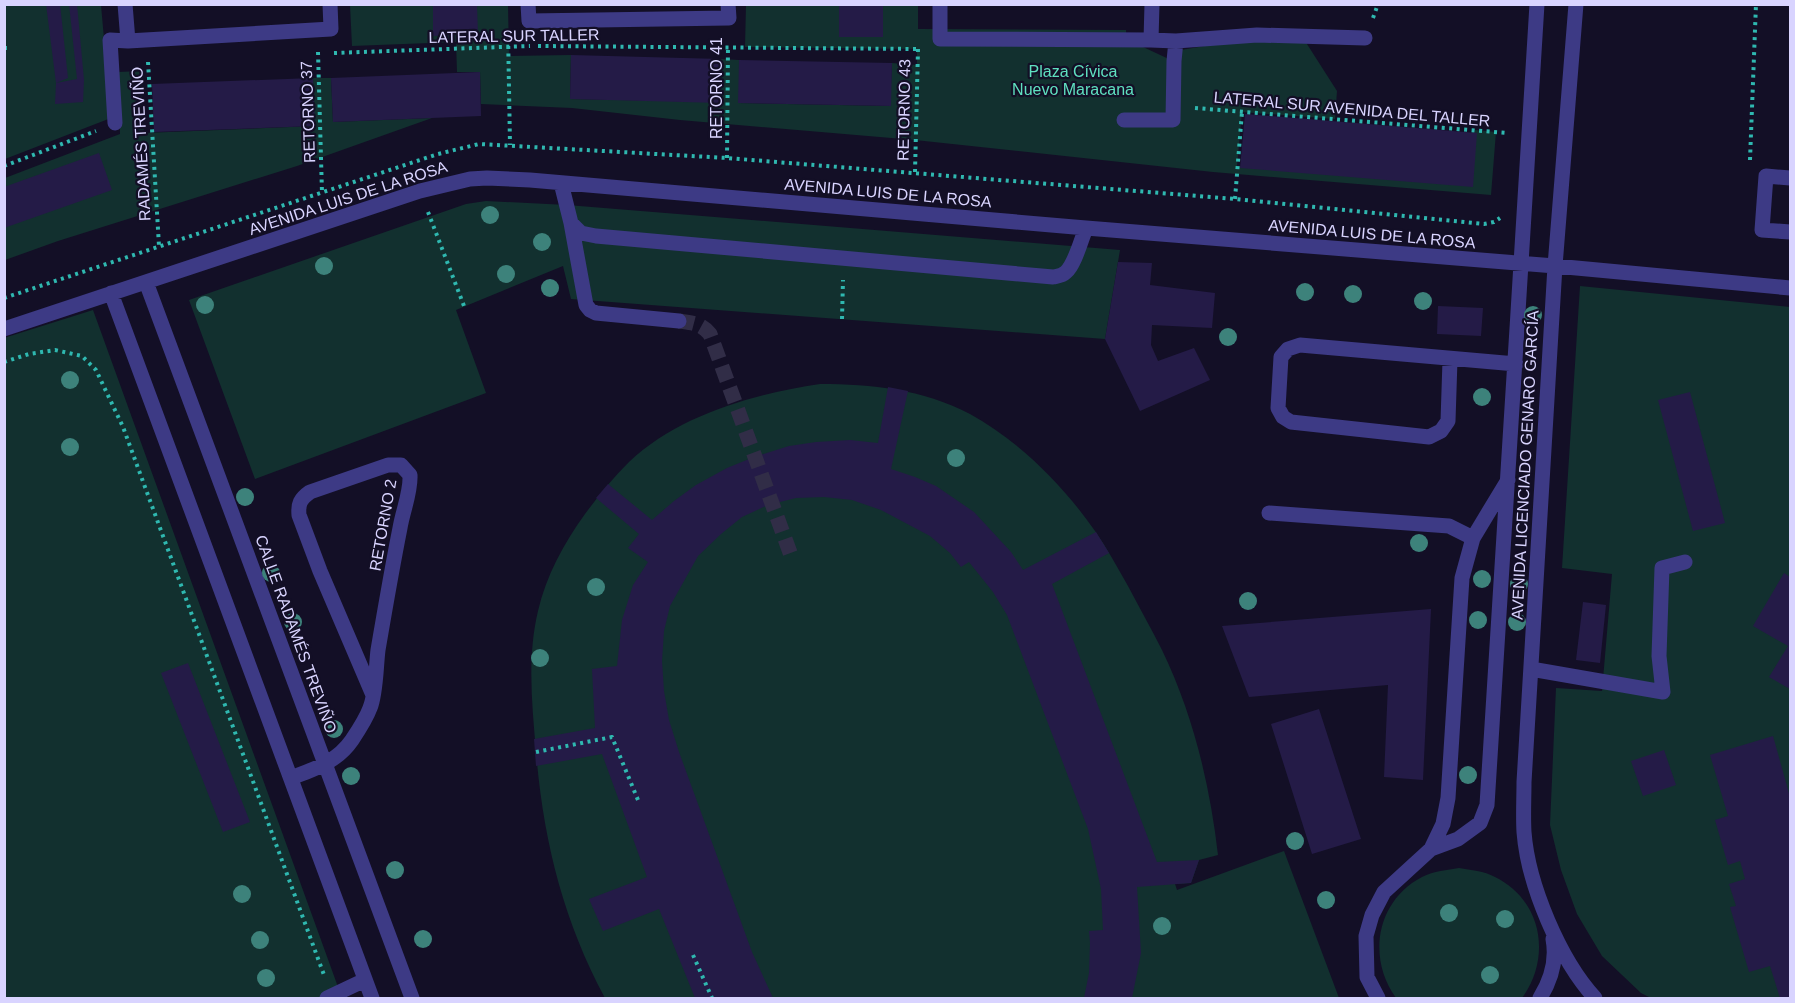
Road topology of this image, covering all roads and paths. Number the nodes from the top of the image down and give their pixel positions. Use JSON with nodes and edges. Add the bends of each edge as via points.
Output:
{"nodes":[{"id":1,"x":125,"y":4,"type":"edge"},
{"id":2,"x":330,"y":4,"type":"edge"},
{"id":3,"x":528,"y":4,"type":"edge"},
{"id":4,"x":940,"y":4,"type":"edge"},
{"id":5,"x":1152,"y":4,"type":"edge"},
{"id":6,"x":1537,"y":4,"type":"edge"},
{"id":7,"x":1576,"y":4,"type":"edge"},
{"id":8,"x":1756,"y":4,"type":"edge"},
{"id":9,"x":728,"y":11,"type":"edge"},
{"id":10,"x":529,"y":21,"type":"junction"},
{"id":11,"x":324,"y":30,"type":"junction"},
{"id":12,"x":1365,"y":38,"type":"dead end"},
{"id":13,"x":940,"y":39,"type":"junction"},
{"id":14,"x":147,"y":40,"type":"junction"},
{"id":15,"x":1151,"y":40,"type":"junction"},
{"id":16,"x":1176,"y":41,"type":"junction"},
{"id":17,"x":128,"y":42,"type":"junction"},
{"id":18,"x":508,"y":46,"type":"junction"},
{"id":19,"x":728,"y":47,"type":"junction"},
{"id":20,"x":918,"y":49,"type":"junction"},
{"id":21,"x":330,"y":53,"type":"dead end"},
{"id":22,"x":318,"y":54,"type":"junction"},
{"id":23,"x":307,"y":55,"type":"dead end"},
{"id":24,"x":149,"y":64,"type":"junction"},
{"id":25,"x":112,"y":66,"type":"junction"},
{"id":26,"x":1173,"y":107,"type":"junction"},
{"id":27,"x":150,"y":112,"type":"junction"},
{"id":28,"x":1242,"y":112,"type":"junction"},
{"id":29,"x":1124,"y":120,"type":"dead end"},
{"id":30,"x":115,"y":123,"type":"junction"},
{"id":31,"x":1529,"y":135,"type":"junction"},
{"id":32,"x":510,"y":145,"type":"dead end"},
{"id":33,"x":727,"y":158,"type":"dead end"},
{"id":34,"x":4,"y":166,"type":"edge"},
{"id":35,"x":915,"y":172,"type":"dead end"},
{"id":36,"x":1766,"y":176,"type":"junction"},
{"id":37,"x":1791,"y":178,"type":"edge"},
{"id":38,"x":561,"y":183,"type":"junction"},
{"id":39,"x":322,"y":193,"type":"dead end"},
{"id":40,"x":1235,"y":199,"type":"dead end"},
{"id":41,"x":427,"y":208,"type":"dead end"},
{"id":42,"x":571,"y":223,"type":"junction"},
{"id":43,"x":1086,"y":228,"type":"junction"},
{"id":44,"x":1791,"y":232,"type":"edge"},
{"id":45,"x":159,"y":246,"type":"dead end"},
{"id":46,"x":844,"y":258,"type":"junction"},
{"id":47,"x":1520,"y":264,"type":"junction"},
{"id":48,"x":1555,"y":266,"type":"junction"},
{"id":49,"x":146,"y":282,"type":"junction"},
{"id":50,"x":1791,"y":288,"type":"edge"},
{"id":51,"x":111,"y":294,"type":"junction"},
{"id":52,"x":464,"y":306,"type":"dead end"},
{"id":53,"x":842,"y":319,"type":"dead end"},
{"id":54,"x":679,"y":321,"type":"tunnel mouth"},
{"id":55,"x":4,"y":328,"type":"edge"},
{"id":56,"x":1450,"y":360,"type":"junction"},
{"id":57,"x":4,"y":362,"type":"edge"},
{"id":58,"x":1516,"y":364,"type":"junction"},
{"id":59,"x":1509,"y":477,"type":"junction"},
{"id":60,"x":1269,"y":513,"type":"dead end"},
{"id":61,"x":1473,"y":538,"type":"junction"},
{"id":62,"x":1684,"y":562,"type":"dead end"},
{"id":63,"x":1532,"y":669,"type":"junction"},
{"id":64,"x":373,"y":695,"type":"junction"},
{"id":65,"x":536,"y":752,"type":"dead end"},
{"id":66,"x":325,"y":765,"type":"junction"},
{"id":67,"x":291,"y":777,"type":"junction"},
{"id":68,"x":638,"y":800,"type":"dead end"},
{"id":69,"x":1431,"y":849,"type":"junction"},
{"id":70,"x":1550,"y":925,"type":"junction"},
{"id":71,"x":693,"y":955,"type":"dead end"},
{"id":72,"x":365,"y":980,"type":"junction"},
{"id":73,"x":329,"y":998,"type":"edge"},
{"id":74,"x":372,"y":999,"type":"edge"},
{"id":75,"x":412,"y":999,"type":"edge"},
{"id":76,"x":712,"y":999,"type":"edge"},
{"id":77,"x":1378,"y":999,"type":"edge"},
{"id":78,"x":1540,"y":999,"type":"edge"},
{"id":79,"x":1595,"y":999,"type":"edge"}],
"edges":[{"from":1,"to":17,"type":"street"},
{"from":2,"to":11,"type":"street"},
{"from":3,"to":10,"type":"street"},
{"from":4,"to":13,"type":"street"},
{"from":5,"to":15,"type":"street"},
{"from":6,"to":31,"type":"street","name":"AVENIDA LICENCIADO GENARO GARCÍA"},
{"from":7,"to":48,"type":"street","name":"AVENIDA LICENCIADO GENARO GARCÍA"},
{"from":8,"to":36,"type":"path","via":[[1750,161]]},
{"from":9,"to":10,"type":"street"},
{"from":9,"to":19,"type":"path","name":"RETORNO 41"},
{"from":10,"to":18,"type":"path","via":[[508,20]]},
{"from":11,"to":14,"type":"street"},
{"from":11,"to":22,"type":"path","name":"RETORNO 37"},
{"from":12,"to":16,"type":"street","via":[[1257,35]]},
{"from":13,"to":15,"type":"street"},
{"from":13,"to":20,"type":"path","name":"RETORNO 43","via":[[934,30]]},
{"from":14,"to":17,"type":"street"},
{"from":14,"to":24,"type":"path","name":"RADAMÉS TREVIÑO"},
{"from":15,"to":16,"type":"street"},
{"from":16,"to":26,"type":"street"},
{"from":17,"to":25,"type":"street","via":[[110,40]]},
{"from":18,"to":19,"type":"path","name":"LATERAL SUR TALLER"},
{"from":18,"to":21,"type":"path","name":"LATERAL SUR TALLER"},
{"from":18,"to":32,"type":"path"},
{"from":19,"to":20,"type":"path","name":"LATERAL SUR TALLER"},
{"from":19,"to":33,"type":"path","name":"RETORNO 41"},
{"from":20,"to":35,"type":"path","name":"RETORNO 43"},
{"from":22,"to":23,"type":"path"},
{"from":22,"to":39,"type":"path","name":"RETORNO 37"},
{"from":24,"to":25,"type":"path"},
{"from":24,"to":27,"type":"path","name":"RADAMÉS TREVIÑO"},
{"from":25,"to":30,"type":"street"},
{"from":26,"to":28,"type":"path","name":"LATERAL SUR AVENIDA DEL TALLER"},
{"from":26,"to":29,"type":"street","via":[[1173,120]]},
{"from":27,"to":30,"type":"path"},
{"from":27,"to":45,"type":"path","name":"RADAMÉS TREVIÑO"},
{"from":28,"to":31,"type":"path","name":"LATERAL SUR AVENIDA DEL TALLER"},
{"from":28,"to":40,"type":"path"},
{"from":30,"to":34,"type":"path"},
{"from":31,"to":47,"type":"street","name":"AVENIDA LICENCIADO GENARO GARCÍA"},
{"from":36,"to":37,"type":"street"},
{"from":36,"to":44,"type":"street","via":[[1762,230]]},
{"from":38,"to":42,"type":"street"},
{"from":38,"to":43,"type":"street","name":"AVENIDA LUIS DE LA ROSA"},
{"from":38,"to":49,"type":"street","name":"AVENIDA LUIS DE LA ROSA","via":[[487,178],[452,183]]},
{"from":41,"to":52,"type":"path"},
{"from":42,"to":46,"type":"street","via":[[581,233],[596,236]]},
{"from":42,"to":54,"type":"street","via":[[590,310]]},
{"from":43,"to":46,"type":"street","via":[[1071,266],[1053,277]]},
{"from":43,"to":47,"type":"street","name":"AVENIDA LUIS DE LA ROSA"},
{"from":46,"to":53,"type":"path"},
{"from":47,"to":48,"type":"street","name":"AVENIDA LUIS DE LA ROSA"},
{"from":47,"to":58,"type":"street","name":"AVENIDA LICENCIADO GENARO GARCÍA"},
{"from":48,"to":50,"type":"street","name":"AVENIDA LUIS DE LA ROSA"},
{"from":48,"to":63,"type":"street","name":"AVENIDA LICENCIADO GENARO GARCÍA"},
{"from":49,"to":51,"type":"street","name":"AVENIDA LUIS DE LA ROSA"},
{"from":49,"to":66,"type":"street","name":"CALLE RADAMÉS TREVIÑO"},
{"from":51,"to":55,"type":"street","name":"AVENIDA LUIS DE LA ROSA"},
{"from":51,"to":67,"type":"street"},
{"from":56,"to":56,"type":"street","via":[[1300,345],[1288,349],[1281,357],[1278,408],[1291,422],[1429,437],[1441,431],[1448,421]]},
{"from":56,"to":58,"type":"street"},
{"from":57,"to":73,"type":"path","via":[[55,350],[82,356],[96,370],[123,427]]},
{"from":58,"to":59,"type":"street","name":"AVENIDA LICENCIADO GENARO GARCÍA"},
{"from":59,"to":61,"type":"street","name":"AVENIDA LICENCIADO GENARO GARCÍA"},
{"from":59,"to":69,"type":"street","name":"AVENIDA LICENCIADO GENARO GARCÍA","via":[[1487,805],[1480,823],[1458,839]]},
{"from":60,"to":61,"type":"street","via":[[1449,526]]},
{"from":61,"to":69,"type":"street","name":"AVENIDA LICENCIADO GENARO GARCÍA","via":[[1462,578],[1448,798],[1443,824]]},
{"from":62,"to":63,"type":"street","via":[[1662,568],[1659,656],[1663,692]]},
{"from":63,"to":70,"type":"street","name":"AVENIDA LICENCIADO GENARO GARCÍA","via":[[1524,832]]},
{"from":64,"to":64,"type":"street","name":"RETORNO 2","via":[[320,571],[298,506],[310,492],[388,465],[401,465],[410,475],[411,487],[397,544]]},
{"from":64,"to":66,"type":"street","name":"RETORNO 2","via":[[371,708],[351,742]]},
{"from":65,"to":68,"type":"path","via":[[612,737]]},
{"from":66,"to":67,"type":"street"},
{"from":66,"to":75,"type":"street","name":"CALLE RADAMÉS TREVIÑO"},
{"from":67,"to":72,"type":"street"},
{"from":69,"to":77,"type":"street","name":"AVENIDA LICENCIADO GENARO GARCÍA","via":[[1384,892],[1372,915],[1366,936],[1367,977]]},
{"from":70,"to":78,"type":"street","name":"AVENIDA LICENCIADO GENARO GARCÍA","via":[[1555,949],[1553,970]]},
{"from":70,"to":79,"type":"street","name":"AVENIDA LICENCIADO GENARO GARCÍA","via":[[1563,953]]},
{"from":71,"to":76,"type":"path"},
{"from":72,"to":73,"type":"street"},
{"from":72,"to":74,"type":"street"}]}
